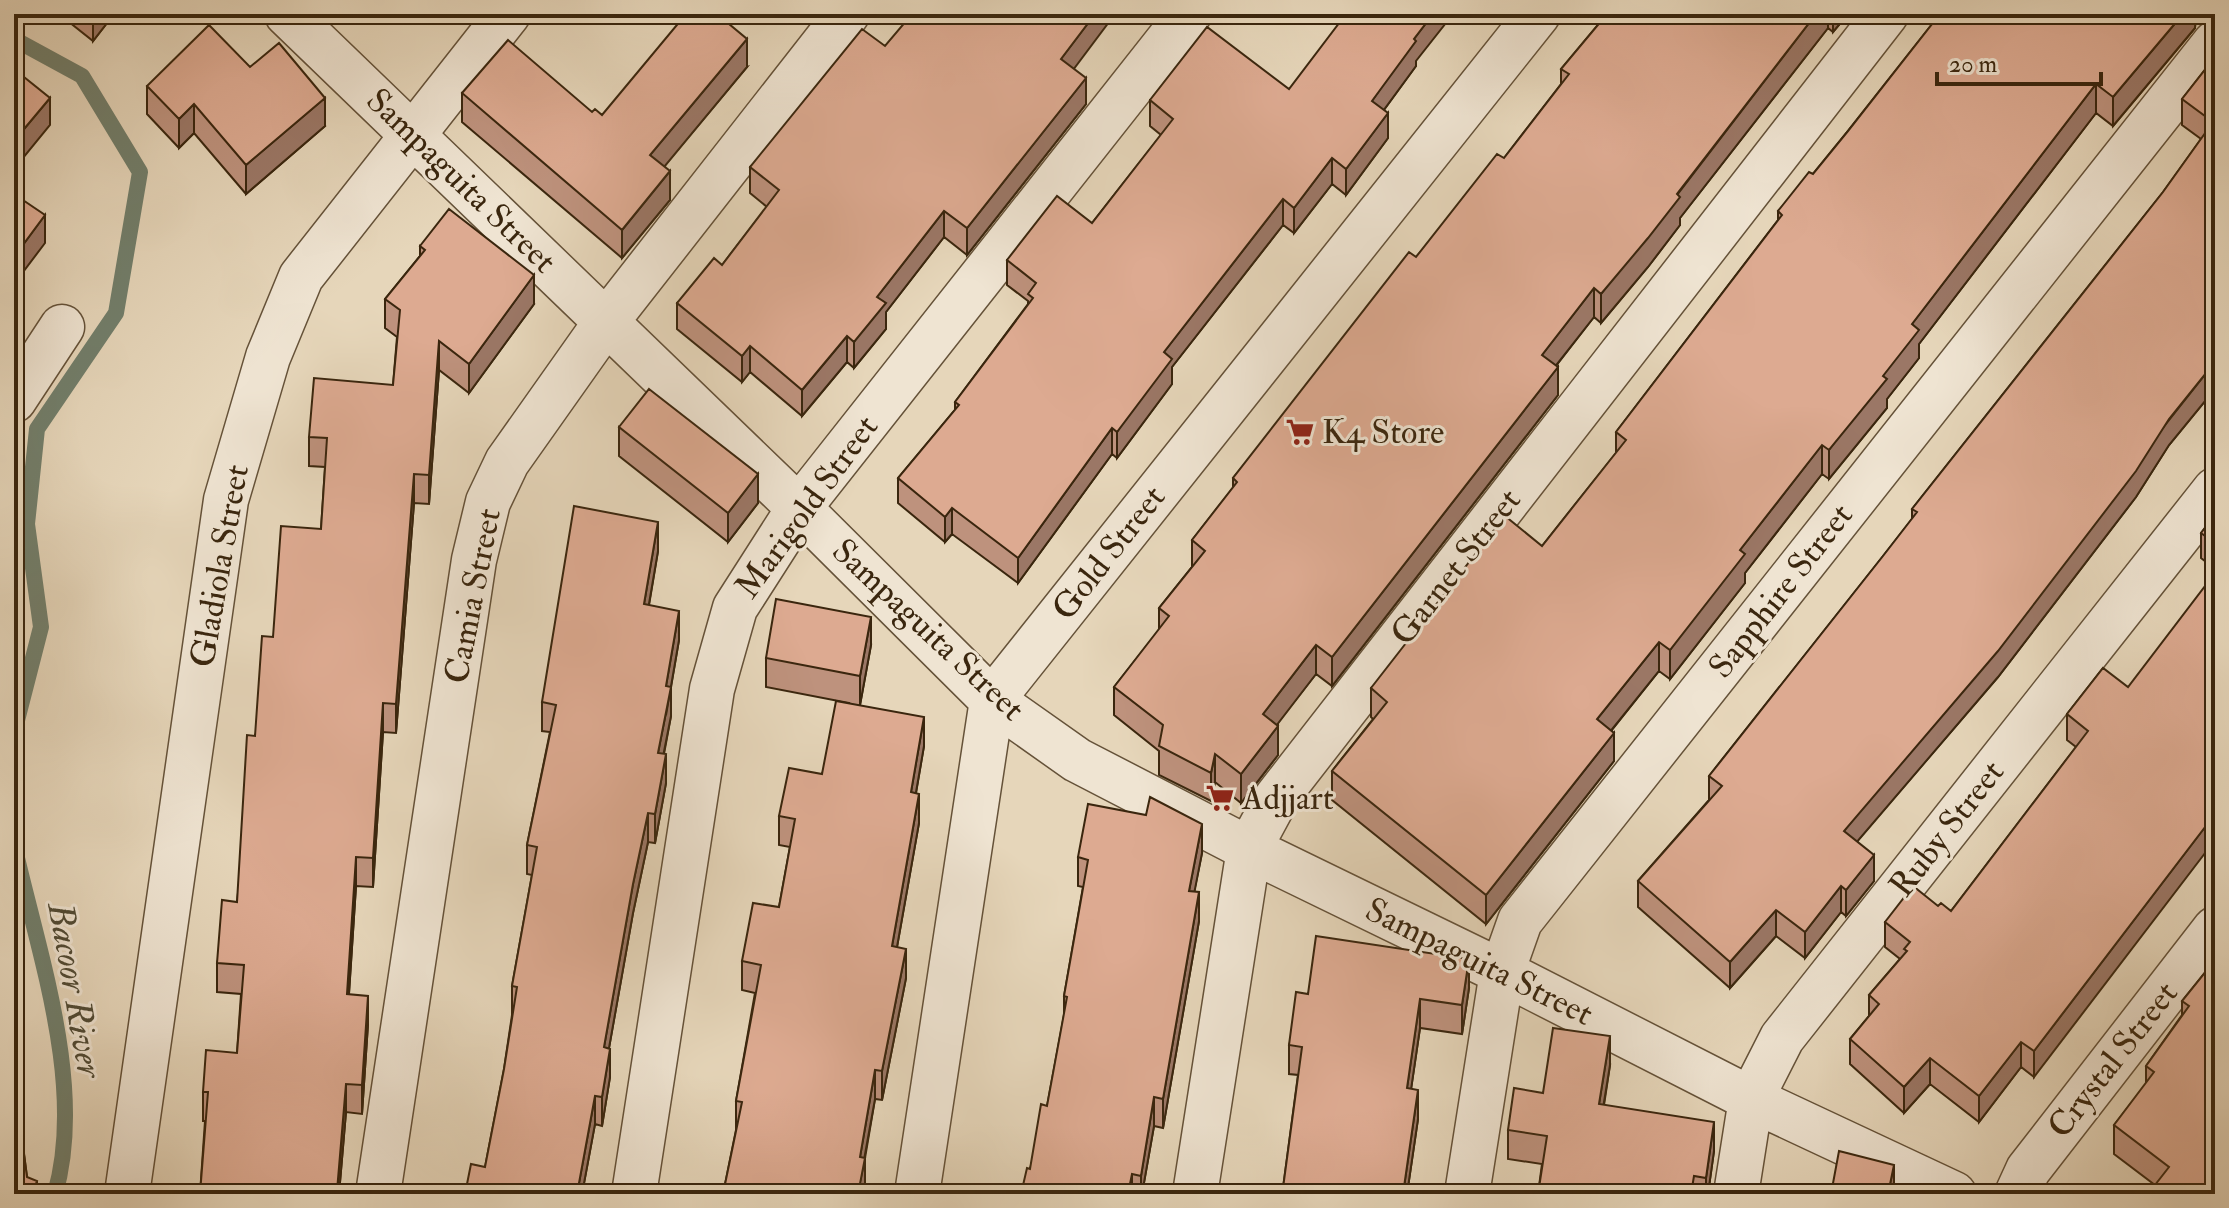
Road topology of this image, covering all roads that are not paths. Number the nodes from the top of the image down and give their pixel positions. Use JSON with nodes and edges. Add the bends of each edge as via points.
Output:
{"nodes":[{"id":1,"x":287,"y":14,"type":"edge"},
{"id":2,"x":508,"y":14,"type":"edge"},
{"id":3,"x":847,"y":14,"type":"edge"},
{"id":4,"x":1189,"y":14,"type":"edge"},
{"id":5,"x":1538,"y":14,"type":"edge"},
{"id":6,"x":1886,"y":14,"type":"edge"},
{"id":7,"x":2215,"y":43,"type":"edge"},
{"id":8,"x":414,"y":135,"type":"junction"},
{"id":9,"x":606,"y":322,"type":"junction"},
{"id":10,"x":62,"y":327,"type":"dead end"},
{"id":11,"x":14,"y":400,"type":"edge"},
{"id":12,"x":2215,"y":490,"type":"edge"},
{"id":13,"x":799,"y":508,"type":"junction"},
{"id":14,"x":992,"y":700,"type":"junction"},
{"id":15,"x":1249,"y":849,"type":"junction"},
{"id":16,"x":2215,"y":929,"type":"edge"},
{"id":17,"x":1502,"y":972,"type":"junction"},
{"id":18,"x":1751,"y":1099,"type":"junction"},
{"id":19,"x":127,"y":1194,"type":"edge"},
{"id":20,"x":378,"y":1194,"type":"edge"},
{"id":21,"x":634,"y":1194,"type":"edge"},
{"id":22,"x":917,"y":1194,"type":"edge"},
{"id":23,"x":1195,"y":1194,"type":"edge"},
{"id":24,"x":1467,"y":1194,"type":"edge"},
{"id":25,"x":1736,"y":1194,"type":"edge"},
{"id":26,"x":1954,"y":1194,"type":"edge"},
{"id":27,"x":2017,"y":1194,"type":"edge"}],
"edges":[{"from":1,"to":8,"type":"street","name":"Sampaguita Street"},
{"from":2,"to":8,"type":"street","name":"Gladiola Street"},
{"from":3,"to":9,"type":"street","name":"Camia Street"},
{"from":4,"to":13,"type":"street","name":"Marigold Street"},
{"from":5,"to":14,"type":"street","name":"Gold Street"},
{"from":6,"to":15,"type":"street","name":"Garnet Street","via":[[1277,797]]},
{"from":7,"to":17,"type":"street","name":"Sapphire Street","via":[[1520,921]]},
{"from":8,"to":9,"type":"street","name":"Sampaguita Street"},
{"from":8,"to":19,"type":"street","name":"Gladiola Street","via":[[301,277],[268,357],[226,500]]},
{"from":9,"to":13,"type":"street","name":"Sampaguita Street"},
{"from":9,"to":20,"type":"street","name":"Camia Street","via":[[507,462],[488,502],[474,560]]},
{"from":10,"to":11,"type":"street"},
{"from":12,"to":18,"type":"street","name":"Ruby Street","via":[[1782,1038]]},
{"from":13,"to":14,"type":"street","name":"Sampaguita Street"},
{"from":13,"to":21,"type":"street","name":"Marigold Street","via":[[735,608],[712,689]]},
{"from":14,"to":15,"type":"street","name":"Sampaguita Street","via":[[1077,760]]},
{"from":14,"to":22,"type":"street","name":"Gold Street"},
{"from":15,"to":17,"type":"street","name":"Sampaguita Street"},
{"from":15,"to":23,"type":"street","name":"Garnet Street"},
{"from":16,"to":27,"type":"street","name":"Crystal Street","via":[[2028,1170]]},
{"from":17,"to":18,"type":"street","name":"Sampaguita Street"},
{"from":17,"to":24,"type":"street","name":"Sapphire Street"},
{"from":18,"to":25,"type":"street","name":"Ruby Street"},
{"from":18,"to":26,"type":"street","name":"Sampaguita Street"}]}
